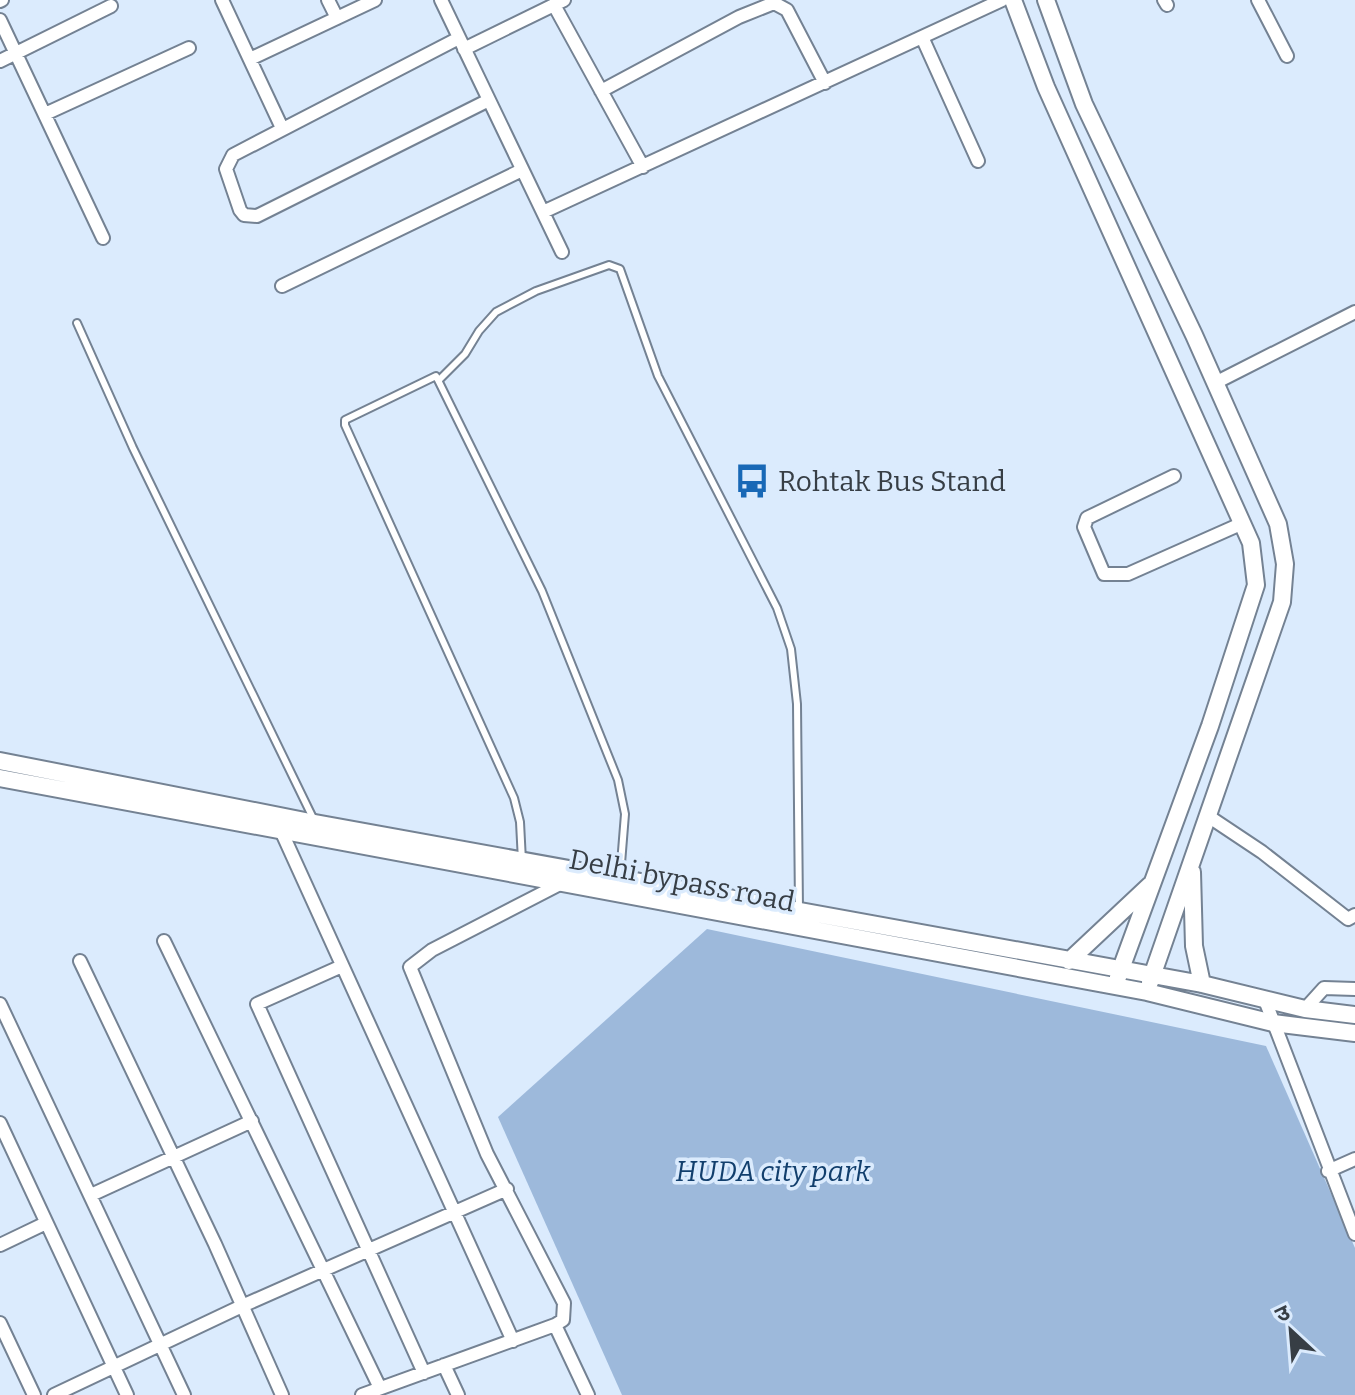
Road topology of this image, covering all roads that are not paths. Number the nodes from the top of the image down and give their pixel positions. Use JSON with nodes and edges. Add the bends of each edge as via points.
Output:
{"nodes":[{"id":1,"x":222,"y":0,"type":"edge"},
{"id":2,"x":328,"y":0,"type":"edge"},
{"id":3,"x":375,"y":0,"type":"edge"},
{"id":4,"x":441,"y":0,"type":"edge"},
{"id":5,"x":1002,"y":0,"type":"edge"},
{"id":6,"x":1013,"y":0,"type":"edge"},
{"id":7,"x":1046,"y":0,"type":"edge"},
{"id":8,"x":1258,"y":0,"type":"edge"},
{"id":9,"x":559,"y":2,"type":"edge"},
{"id":10,"x":111,"y":6,"type":"dead end"},
{"id":11,"x":337,"y":18,"type":"junction"},
{"id":12,"x":0,"y":20,"type":"edge"},
{"id":13,"x":922,"y":37,"type":"junction"},
{"id":14,"x":462,"y":43,"type":"junction"},
{"id":15,"x":189,"y":48,"type":"dead end"},
{"id":16,"x":15,"y":52,"type":"junction"},
{"id":17,"x":1287,"y":56,"type":"dead end"},
{"id":18,"x":250,"y":59,"type":"junction"},
{"id":19,"x":0,"y":61,"type":"edge"},
{"id":20,"x":825,"y":83,"type":"junction"},
{"id":21,"x":601,"y":91,"type":"junction"},
{"id":22,"x":489,"y":100,"type":"junction"},
{"id":23,"x":45,"y":114,"type":"junction"},
{"id":24,"x":282,"y":128,"type":"junction"},
{"id":25,"x":978,"y":161,"type":"dead end"},
{"id":26,"x":643,"y":167,"type":"junction"},
{"id":27,"x":522,"y":170,"type":"junction"},
{"id":28,"x":543,"y":212,"type":"junction"},
{"id":29,"x":103,"y":238,"type":"dead end"},
{"id":30,"x":562,"y":252,"type":"dead end"},
{"id":31,"x":282,"y":286,"type":"dead end"},
{"id":32,"x":1355,"y":312,"type":"edge"},
{"id":33,"x":77,"y":323,"type":"dead end"},
{"id":34,"x":440,"y":379,"type":"junction"},
{"id":35,"x":1215,"y":383,"type":"junction"},
{"id":36,"x":1174,"y":476,"type":"dead end"},
{"id":37,"x":1243,"y":523,"type":"junction"},
{"id":38,"x":0,"y":761,"type":"edge"},
{"id":39,"x":0,"y":778,"type":"edge"},
{"id":40,"x":273,"y":814,"type":"junction"},
{"id":41,"x":1208,"y":816,"type":"junction"},
{"id":42,"x":315,"y":823,"type":"junction"},
{"id":43,"x":281,"y":831,"type":"junction"},
{"id":44,"x":322,"y":839,"type":"junction"},
{"id":45,"x":1192,"y":862,"type":"junction"},
{"id":46,"x":521,"y":868,"type":"junction"},
{"id":47,"x":1153,"y":882,"type":"junction"},
{"id":48,"x":560,"y":884,"type":"junction"},
{"id":49,"x":618,"y":886,"type":"junction"},
{"id":50,"x":799,"y":911,"type":"junction"},
{"id":51,"x":1353,"y":921,"type":"edge"},
{"id":52,"x":800,"y":929,"type":"junction"},
{"id":53,"x":164,"y":941,"type":"dead end"},
{"id":54,"x":80,"y":961,"type":"dead end"},
{"id":55,"x":1069,"y":961,"type":"junction"},
{"id":56,"x":342,"y":966,"type":"junction"},
{"id":57,"x":1118,"y":978,"type":"junction"},
{"id":58,"x":1150,"y":983,"type":"junction"},
{"id":59,"x":1202,"y":984,"type":"junction"},
{"id":60,"x":1355,"y":989,"type":"edge"},
{"id":61,"x":1265,"y":1000,"type":"junction"},
{"id":62,"x":0,"y":1004,"type":"edge"},
{"id":63,"x":1305,"y":1009,"type":"junction"},
{"id":64,"x":1355,"y":1015,"type":"edge"},
{"id":65,"x":1273,"y":1023,"type":"junction"},
{"id":66,"x":1355,"y":1033,"type":"edge"},
{"id":67,"x":252,"y":1121,"type":"junction"},
{"id":68,"x":0,"y":1123,"type":"edge"},
{"id":69,"x":173,"y":1158,"type":"junction"},
{"id":70,"x":1355,"y":1159,"type":"edge"},
{"id":71,"x":1328,"y":1171,"type":"junction"},
{"id":72,"x":507,"y":1189,"type":"junction"},
{"id":73,"x":91,"y":1195,"type":"junction"},
{"id":74,"x":454,"y":1212,"type":"junction"},
{"id":75,"x":46,"y":1223,"type":"junction"},
{"id":76,"x":1355,"y":1234,"type":"edge"},
{"id":77,"x":0,"y":1245,"type":"edge"},
{"id":78,"x":369,"y":1250,"type":"junction"},
{"id":79,"x":323,"y":1270,"type":"junction"},
{"id":80,"x":242,"y":1306,"type":"junction"},
{"id":81,"x":0,"y":1323,"type":"edge"},
{"id":82,"x":555,"y":1325,"type":"junction"},
{"id":83,"x":513,"y":1341,"type":"junction"},
{"id":84,"x":161,"y":1345,"type":"junction"},
{"id":85,"x":6,"y":1350,"type":"edge"},
{"id":86,"x":444,"y":1365,"type":"junction"},
{"id":87,"x":114,"y":1367,"type":"junction"},
{"id":88,"x":424,"y":1373,"type":"junction"},
{"id":89,"x":380,"y":1388,"type":"junction"},
{"id":90,"x":34,"y":1395,"type":"edge"},
{"id":91,"x":54,"y":1395,"type":"edge"},
{"id":92,"x":127,"y":1395,"type":"edge"},
{"id":93,"x":184,"y":1395,"type":"edge"},
{"id":94,"x":282,"y":1395,"type":"edge"},
{"id":95,"x":362,"y":1395,"type":"edge"},
{"id":96,"x":458,"y":1395,"type":"edge"},
{"id":97,"x":588,"y":1395,"type":"edge"}],
"edges":[{"from":1,"to":18,"type":"street"},
{"from":2,"to":11,"type":"street"},
{"from":3,"to":11,"type":"street"},
{"from":4,"to":14,"type":"street"},
{"from":5,"to":13,"type":"street"},
{"from":6,"to":37,"type":"main road","via":[[1046,87]]},
{"from":7,"to":35,"type":"main road","via":[[1084,104]]},
{"from":8,"to":17,"type":"street"},
{"from":9,"to":14,"type":"street"},
{"from":9,"to":21,"type":"street"},
{"from":10,"to":16,"type":"street"},
{"from":11,"to":18,"type":"street"},
{"from":12,"to":16,"type":"street"},
{"from":13,"to":20,"type":"street"},
{"from":13,"to":25,"type":"street"},
{"from":14,"to":22,"type":"street"},
{"from":14,"to":24,"type":"street"},
{"from":15,"to":23,"type":"street"},
{"from":16,"to":19,"type":"street"},
{"from":16,"to":23,"type":"street"},
{"from":18,"to":24,"type":"street"},
{"from":20,"to":21,"type":"street","via":[[787,10],[774,3]]},
{"from":20,"to":26,"type":"street"},
{"from":21,"to":26,"type":"street"},
{"from":22,"to":24,"type":"street","via":[[257,216],[244,215],[227,162]]},
{"from":22,"to":27,"type":"street"},
{"from":23,"to":29,"type":"street"},
{"from":26,"to":28,"type":"street"},
{"from":27,"to":28,"type":"street"},
{"from":27,"to":31,"type":"street"},
{"from":28,"to":30,"type":"street"},
{"from":32,"to":35,"type":"street"},
{"from":33,"to":42,"type":"lane"},
{"from":34,"to":46,"type":"lane","via":[[426,378],[345,420],[345,425],[514,798]]},
{"from":34,"to":49,"type":"lane","via":[[542,591],[618,780],[625,814]]},
{"from":34,"to":50,"type":"lane","via":[[496,312],[536,291],[609,265],[620,269],[658,376],[777,608],[791,649],[797,704]]},
{"from":35,"to":41,"type":"main road","via":[[1278,524],[1285,564],[1282,602]]},
{"from":36,"to":37,"type":"street","via":[[1087,518],[1084,527],[1104,574],[1128,574]]},
{"from":37,"to":47,"type":"main road","via":[[1256,585]]},
{"from":38,"to":40,"type":"main road","name":"Delhi bypass road"},
{"from":39,"to":43,"type":"main road","name":"Delhi bypass road"},
{"from":40,"to":42,"type":"main road","name":"Delhi bypass road"},
{"from":40,"to":43,"type":"street"},
{"from":41,"to":45,"type":"main road"},
{"from":41,"to":51,"type":"street"},
{"from":42,"to":44,"type":"lane"},
{"from":42,"to":46,"type":"main road","name":"Delhi bypass road"},
{"from":43,"to":44,"type":"main road","name":"Delhi bypass road"},
{"from":43,"to":56,"type":"street"},
{"from":44,"to":46,"type":"main road","name":"Delhi bypass road"},
{"from":45,"to":58,"type":"main road"},
{"from":45,"to":59,"type":"main road","via":[[1194,946]]},
{"from":46,"to":48,"type":"main road","name":"Delhi bypass road"},
{"from":46,"to":49,"type":"main road","name":"Delhi bypass road"},
{"from":47,"to":55,"type":"main road"},
{"from":47,"to":57,"type":"main road"},
{"from":48,"to":49,"type":"main road","name":"Delhi bypass road"},
{"from":48,"to":72,"type":"street","via":[[432,950],[410,967],[487,1154]]},
{"from":49,"to":50,"type":"main road","name":"Delhi bypass road"},
{"from":49,"to":52,"type":"main road","name":"Delhi bypass road"},
{"from":50,"to":52,"type":"lane"},
{"from":50,"to":55,"type":"main road","name":"Delhi bypass road"},
{"from":52,"to":57,"type":"main road","name":"Delhi bypass road"},
{"from":53,"to":67,"type":"street"},
{"from":54,"to":69,"type":"street"},
{"from":55,"to":57,"type":"main road","name":"Delhi bypass road"},
{"from":56,"to":74,"type":"street"},
{"from":56,"to":78,"type":"street","via":[[257,1004]]},
{"from":57,"to":58,"type":"main road","name":"Delhi bypass road"},
{"from":58,"to":59,"type":"main road","name":"Delhi bypass road"},
{"from":58,"to":65,"type":"main road","name":"Delhi bypass road"},
{"from":59,"to":61,"type":"main road","name":"Delhi bypass road"},
{"from":60,"to":63,"type":"street","via":[[1324,988]]},
{"from":61,"to":63,"type":"main road","name":"Delhi bypass road"},
{"from":61,"to":65,"type":"street"},
{"from":62,"to":73,"type":"street"},
{"from":63,"to":64,"type":"main road","name":"Delhi bypass road"},
{"from":65,"to":66,"type":"main road","name":"Delhi bypass road"},
{"from":65,"to":71,"type":"street"},
{"from":67,"to":69,"type":"street"},
{"from":67,"to":79,"type":"street"},
{"from":68,"to":75,"type":"street"},
{"from":69,"to":73,"type":"street"},
{"from":69,"to":80,"type":"street"},
{"from":70,"to":71,"type":"street"},
{"from":71,"to":76,"type":"street"},
{"from":72,"to":74,"type":"street"},
{"from":72,"to":82,"type":"street","via":[[564,1303],[563,1320]]},
{"from":73,"to":84,"type":"street"},
{"from":74,"to":78,"type":"street"},
{"from":74,"to":83,"type":"street"},
{"from":75,"to":77,"type":"street"},
{"from":75,"to":87,"type":"street"},
{"from":78,"to":79,"type":"street"},
{"from":78,"to":88,"type":"street"},
{"from":79,"to":80,"type":"street"},
{"from":79,"to":89,"type":"street"},
{"from":80,"to":84,"type":"street"},
{"from":80,"to":94,"type":"street"},
{"from":81,"to":85,"type":"street"},
{"from":82,"to":83,"type":"street"},
{"from":82,"to":97,"type":"street"},
{"from":83,"to":86,"type":"street"},
{"from":84,"to":87,"type":"street"},
{"from":84,"to":93,"type":"street"},
{"from":85,"to":90,"type":"street"},
{"from":86,"to":88,"type":"street"},
{"from":86,"to":96,"type":"street"},
{"from":87,"to":91,"type":"street"},
{"from":87,"to":92,"type":"street"},
{"from":88,"to":89,"type":"street"},
{"from":89,"to":95,"type":"street"}]}
